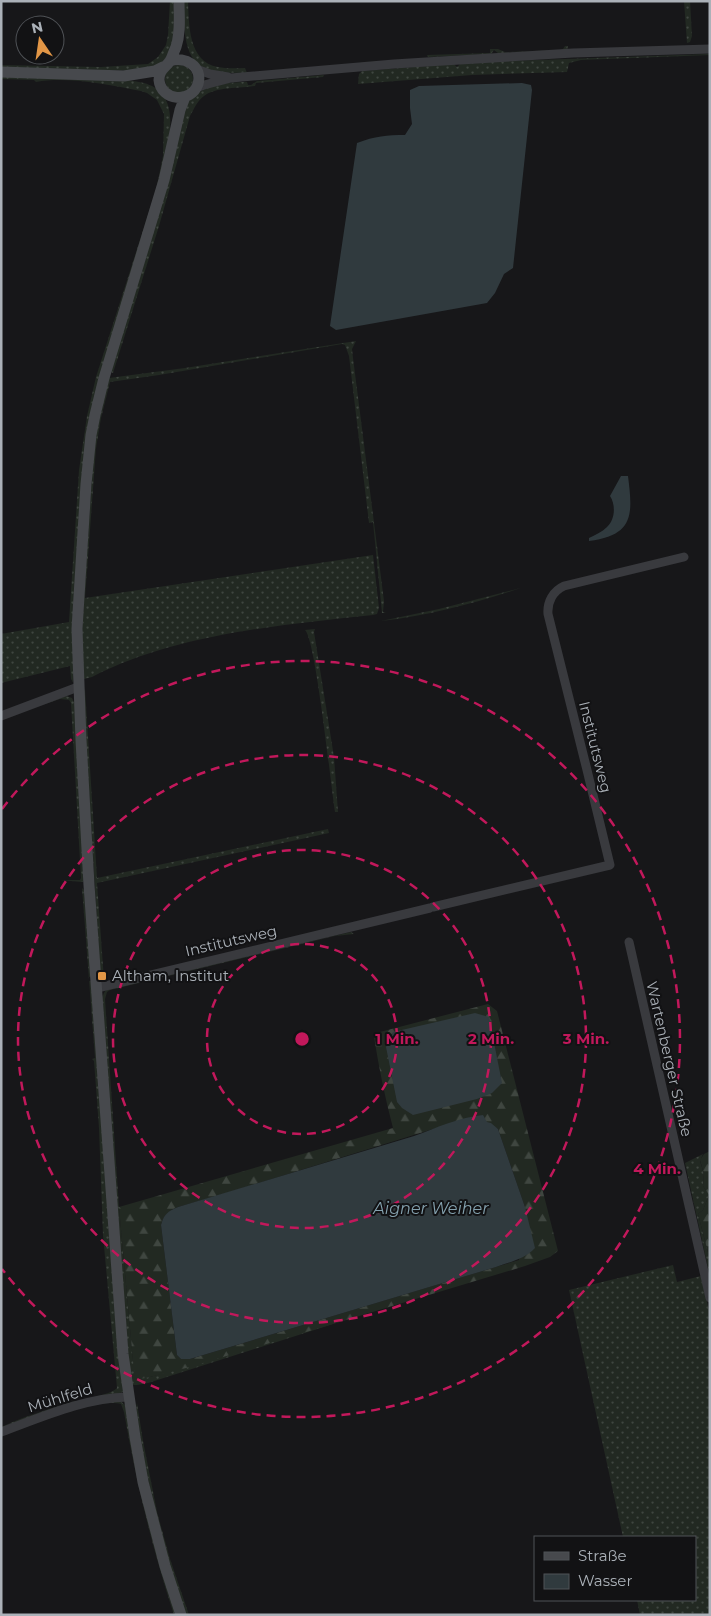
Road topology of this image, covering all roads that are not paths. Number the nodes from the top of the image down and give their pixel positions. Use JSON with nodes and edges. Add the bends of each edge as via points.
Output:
{"nodes":[{"id":1,"x":179,"y":1,"type":"edge"},
{"id":2,"x":179,"y":33,"type":"junction"},
{"id":3,"x":710,"y":49,"type":"edge"},
{"id":4,"x":166,"y":64,"type":"junction"},
{"id":5,"x":193,"y":66,"type":"junction"},
{"id":6,"x":1,"y":72,"type":"edge"},
{"id":7,"x":124,"y":76,"type":"junction"},
{"id":8,"x":231,"y":78,"type":"junction"},
{"id":9,"x":196,"y":88,"type":"junction"},
{"id":10,"x":164,"y":90,"type":"junction"},
{"id":11,"x":185,"y":97,"type":"junction"},
{"id":12,"x":176,"y":130,"type":"junction"},
{"id":13,"x":684,"y":557,"type":"dead end"},
{"id":14,"x":78,"y":687,"type":"junction"},
{"id":15,"x":1,"y":716,"type":"edge"},
{"id":16,"x":628,"y":942,"type":"dead end"},
{"id":17,"x":97,"y":988,"type":"junction"},
{"id":18,"x":710,"y":1298,"type":"edge"},
{"id":19,"x":128,"y":1397,"type":"junction"},
{"id":20,"x":1,"y":1432,"type":"edge"},
{"id":21,"x":181,"y":1615,"type":"edge"}],
"edges":[{"from":1,"to":2,"type":"main road"},
{"from":2,"to":4,"type":"main road"},
{"from":2,"to":5,"type":"main road"},
{"from":3,"to":8,"type":"street","via":[[573,53]]},
{"from":4,"to":5,"type":"main road","via":[[180,59]]},
{"from":4,"to":7,"type":"main road","via":[[155,71]]},
{"from":4,"to":10,"type":"main road","via":[[159,78]]},
{"from":5,"to":8,"type":"street","via":[[210,74]]},
{"from":5,"to":9,"type":"main road","via":[[198,77]]},
{"from":6,"to":7,"type":"main road"},
{"from":7,"to":10,"type":"main road"},
{"from":8,"to":9,"type":"street"},
{"from":9,"to":11,"type":"main road"},
{"from":10,"to":11,"type":"main road","via":[[176,98]]},
{"from":10,"to":12,"type":"main road"},
{"from":11,"to":12,"type":"main road"},
{"from":12,"to":14,"type":"main road","via":[[104,378],[91,435],[78,594]]},
{"from":13,"to":17,"type":"street","name":"Institutsweg","via":[[564,586],[556,591],[548,608],[610,865]]},
{"from":14,"to":15,"type":"street"},
{"from":14,"to":17,"type":"main road"},
{"from":16,"to":18,"type":"street","name":"Wartenberger Straße"},
{"from":17,"to":19,"type":"main road"},
{"from":19,"to":20,"type":"street","name":"Mühlfeld","via":[[75,1406]]},
{"from":19,"to":21,"type":"main road","via":[[152,1520]]}]}
